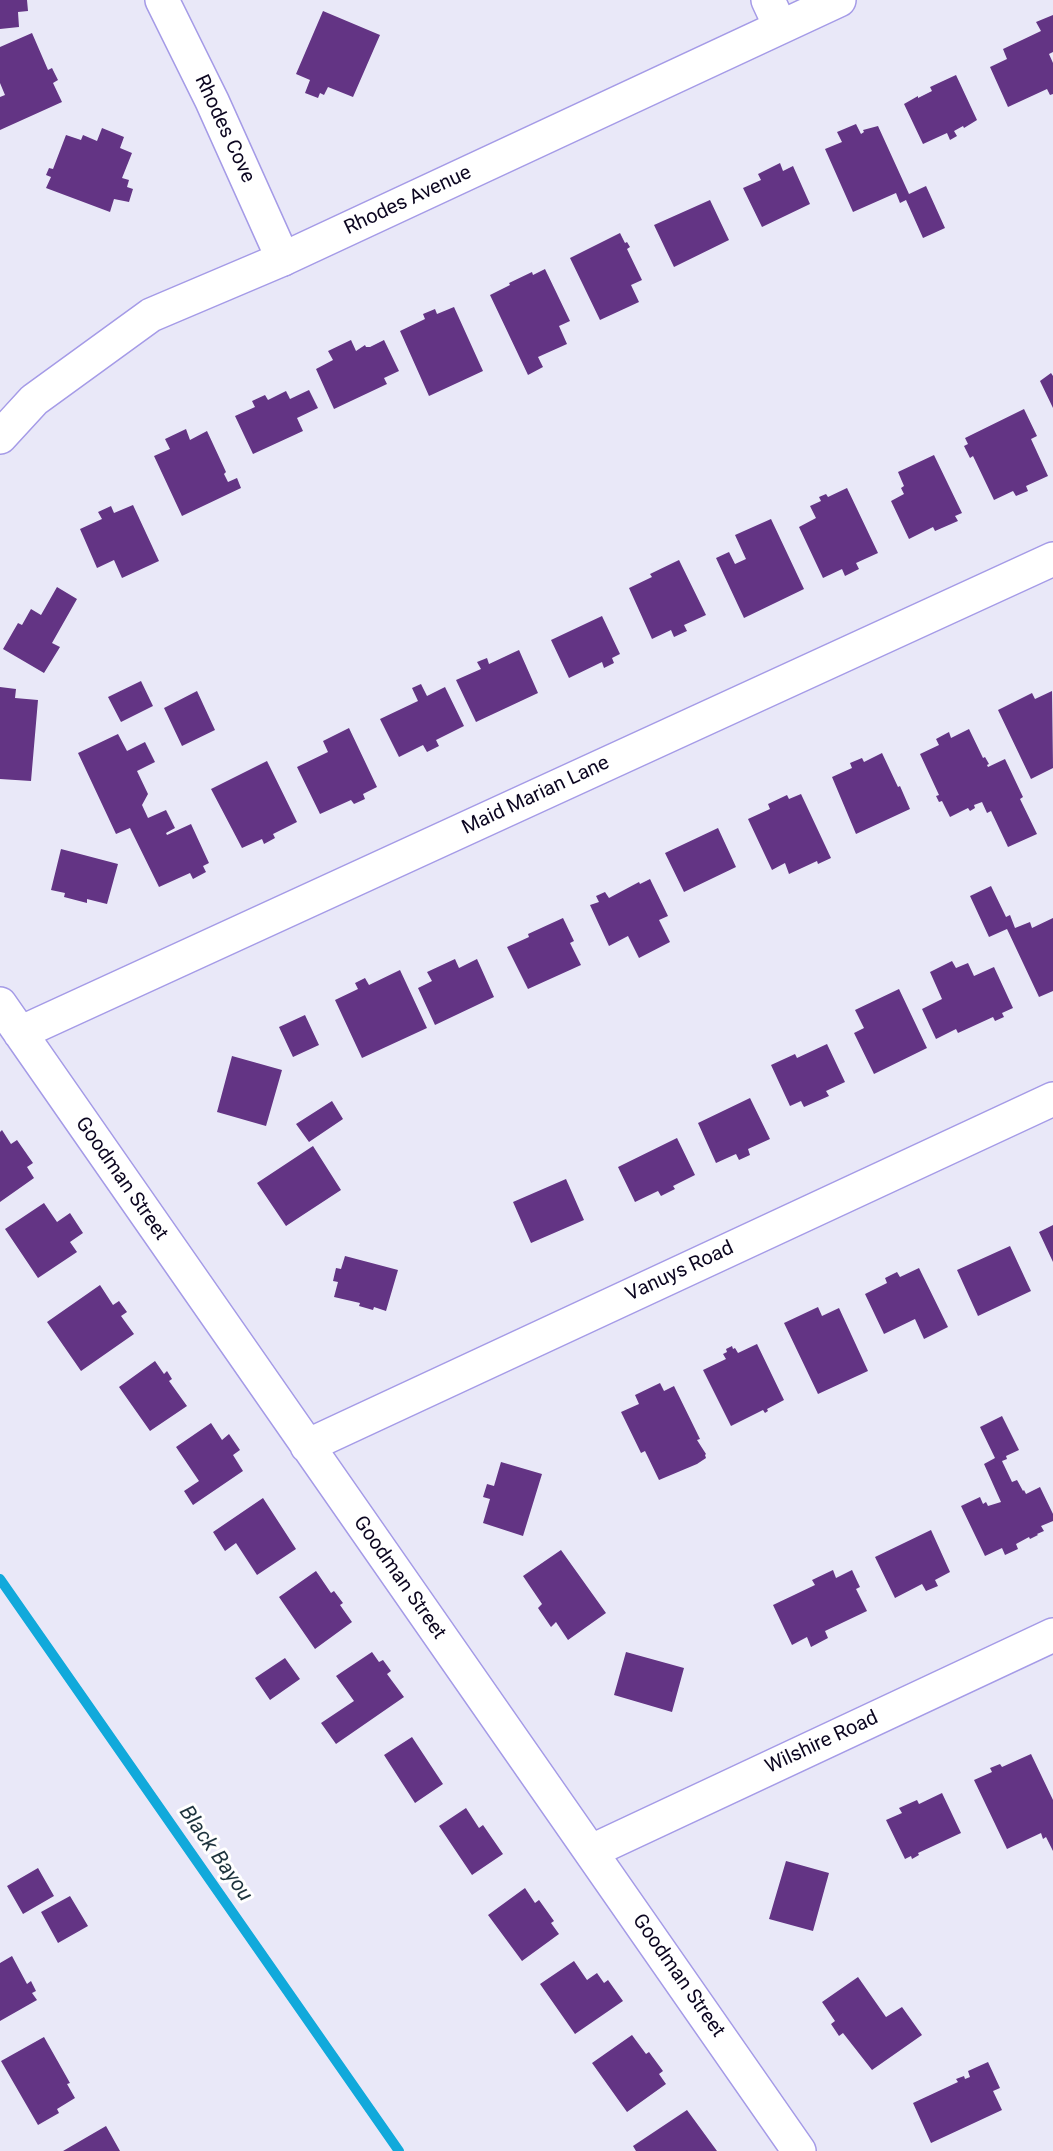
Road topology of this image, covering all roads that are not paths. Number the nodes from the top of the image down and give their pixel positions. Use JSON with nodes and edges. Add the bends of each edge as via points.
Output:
{"nodes":[{"id":1,"x":162,"y":0,"type":"edge"},
{"id":2,"x":839,"y":0,"type":"edge"},
{"id":3,"x":774,"y":13,"type":"edge"},
{"id":4,"x":283,"y":259,"type":"junction"},
{"id":5,"x":0,"y":437,"type":"edge"},
{"id":6,"x":1053,"y":559,"type":"edge"},
{"id":7,"x":0,"y":1004,"type":"edge"},
{"id":8,"x":20,"y":1033,"type":"junction"},
{"id":9,"x":1053,"y":1099,"type":"edge"},
{"id":10,"x":307,"y":1446,"type":"junction"},
{"id":11,"x":1053,"y":1635,"type":"edge"},
{"id":12,"x":592,"y":1851,"type":"junction"},
{"id":13,"x":799,"y":2151,"type":"edge"}],
"edges":[{"from":1,"to":4,"type":"street","name":"Rhodes Cove"},
{"from":2,"to":3,"type":"street","name":"Rhodes Avenue"},
{"from":3,"to":4,"type":"street","name":"Rhodes Avenue"},
{"from":4,"to":5,"type":"street","name":"Rhodes Avenue","via":[[151,315],[34,400]]},
{"from":6,"to":8,"type":"street","name":"Maid Marian Lane"},
{"from":7,"to":8,"type":"street","name":"Goodman Street"},
{"from":8,"to":10,"type":"street","name":"Goodman Street"},
{"from":9,"to":10,"type":"street","name":"Vanuys Road"},
{"from":10,"to":12,"type":"street","name":"Goodman Street"},
{"from":11,"to":12,"type":"street","name":"Wilshire Road"},
{"from":12,"to":13,"type":"street","name":"Goodman Street"}]}
